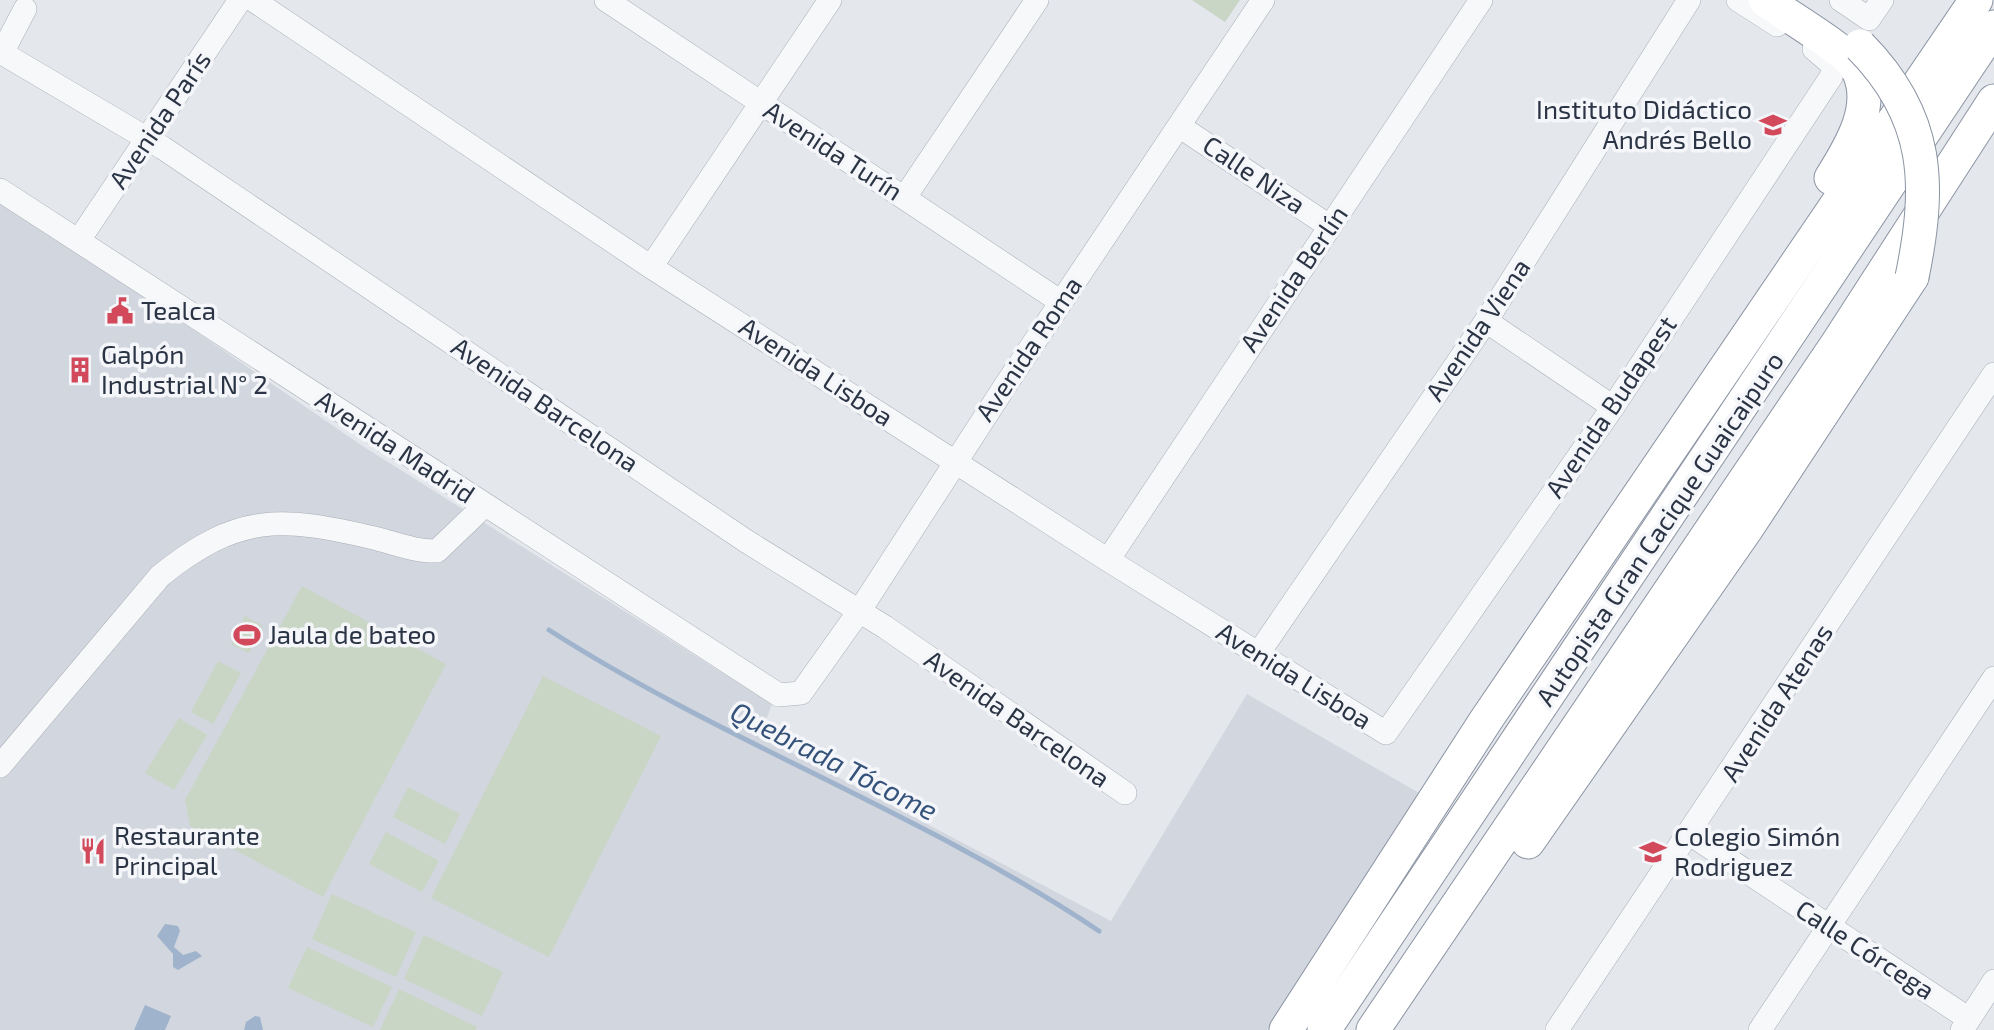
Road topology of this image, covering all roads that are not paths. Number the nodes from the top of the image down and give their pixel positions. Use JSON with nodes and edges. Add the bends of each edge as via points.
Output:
{"nodes":[{"id":1,"x":240,"y":0,"type":"edge"},
{"id":2,"x":253,"y":0,"type":"edge"},
{"id":3,"x":606,"y":0,"type":"edge"},
{"id":4,"x":830,"y":0,"type":"edge"},
{"id":5,"x":1037,"y":0,"type":"edge"},
{"id":6,"x":1263,"y":0,"type":"edge"},
{"id":7,"x":1481,"y":0,"type":"edge"},
{"id":8,"x":1689,"y":0,"type":"edge"},
{"id":9,"x":1738,"y":0,"type":"edge"},
{"id":10,"x":1765,"y":0,"type":"edge"},
{"id":11,"x":1796,"y":0,"type":"edge"},
{"id":12,"x":1841,"y":0,"type":"edge"},
{"id":13,"x":1976,"y":0,"type":"edge"},
{"id":14,"x":25,"y":9,"type":"dead end"},
{"id":15,"x":1876,"y":9,"type":"edge"},
{"id":16,"x":1994,"y":27,"type":"edge"},
{"id":17,"x":1994,"y":100,"type":"edge"},
{"id":18,"x":761,"y":104,"type":"junction"},
{"id":19,"x":1179,"y":126,"type":"junction"},
{"id":20,"x":148,"y":138,"type":"junction"},
{"id":21,"x":0,"y":190,"type":"edge"},
{"id":22,"x":905,"y":197,"type":"junction"},
{"id":23,"x":1329,"y":226,"type":"junction"},
{"id":24,"x":79,"y":240,"type":"junction"},
{"id":25,"x":652,"y":267,"type":"junction"},
{"id":26,"x":1061,"y":302,"type":"junction"},
{"id":27,"x":1486,"y":321,"type":"junction"},
{"id":28,"x":1994,"y":374,"type":"edge"},
{"id":29,"x":1613,"y":407,"type":"junction"},
{"id":30,"x":956,"y":461,"type":"junction"},
{"id":31,"x":484,"y":506,"type":"junction"},
{"id":32,"x":1108,"y":560,"type":"junction"},
{"id":33,"x":860,"y":610,"type":"junction"},
{"id":34,"x":1258,"y":654,"type":"junction"},
{"id":35,"x":1994,"y":678,"type":"edge"},
{"id":36,"x":794,"y":696,"type":"joint"},
{"id":37,"x":1486,"y":720,"type":"junction"},
{"id":38,"x":1386,"y":733,"type":"joint"},
{"id":39,"x":0,"y":766,"type":"edge"},
{"id":40,"x":1125,"y":793,"type":"dead end"},
{"id":41,"x":1690,"y":834,"type":"junction"},
{"id":42,"x":1829,"y":927,"type":"junction"},
{"id":43,"x":1994,"y":981,"type":"edge"},
{"id":44,"x":1966,"y":1025,"type":"edge"},
{"id":45,"x":1286,"y":1030,"type":"edge"},
{"id":46,"x":1324,"y":1030,"type":"edge"},
{"id":47,"x":1373,"y":1030,"type":"edge"},
{"id":48,"x":1395,"y":1030,"type":"edge"},
{"id":49,"x":1557,"y":1030,"type":"edge"},
{"id":50,"x":1760,"y":1030,"type":"edge"}],
"edges":[{"from":1,"to":20,"type":"street","name":"Avenida París"},
{"from":2,"to":25,"type":"street","name":"Avenida Lisboa"},
{"from":3,"to":18,"type":"street","name":"Avenida Turín"},
{"from":4,"to":18,"type":"street"},
{"from":5,"to":22,"type":"street"},
{"from":6,"to":19,"type":"street","name":"Avenida Roma"},
{"from":7,"to":23,"type":"street","name":"Avenida Berlín"},
{"from":8,"to":27,"type":"street","name":"Avenida Viena"},
{"from":9,"to":29,"type":"street","name":"Avenida Budapest","via":[[1829,58],[1834,66],[1831,77]]},
{"from":10,"to":37,"type":"highway","via":[[1856,67],[1863,102],[1857,132],[1560,595]]},
{"from":11,"to":48,"type":"highway","bridge":true,"via":[[1860,46],[1878,64],[1907,110],[1925,193],[1912,277],[1747,528]]},
{"from":12,"to":15,"type":"street"},
{"from":13,"to":37,"type":"highway"},
{"from":14,"to":20,"type":"street","name":"Avenida Barcelona","via":[[2,53]]},
{"from":16,"to":46,"type":"highway","name":"Autopista Gran Cacique Guaicaipuro"},
{"from":17,"to":47,"type":"highway","name":"Autopista Gran Cacique Guaicaipuro","via":[[1837,344]]},
{"from":18,"to":22,"type":"street","name":"Avenida Turín"},
{"from":18,"to":25,"type":"street"},
{"from":19,"to":23,"type":"street","name":"Calle Niza"},
{"from":19,"to":26,"type":"street","name":"Avenida Roma"},
{"from":20,"to":24,"type":"street","name":"Avenida París"},
{"from":20,"to":33,"type":"street","name":"Avenida Barcelona","via":[[747,541]]},
{"from":21,"to":24,"type":"street","name":"Avenida Madrid"},
{"from":22,"to":26,"type":"street","name":"Avenida Turín"},
{"from":23,"to":32,"type":"street","name":"Avenida Berlín"},
{"from":24,"to":31,"type":"street","name":"Avenida Madrid"},
{"from":25,"to":30,"type":"street","name":"Avenida Lisboa"},
{"from":26,"to":30,"type":"street","name":"Avenida Roma"},
{"from":27,"to":29,"type":"street"},
{"from":27,"to":34,"type":"street","name":"Avenida Viena"},
{"from":28,"to":41,"type":"street","name":"Avenida Atenas"},
{"from":29,"to":38,"type":"street","name":"Avenida Budapest"},
{"from":30,"to":32,"type":"street","name":"Avenida Lisboa"},
{"from":30,"to":33,"type":"street","name":"Avenida Roma"},
{"from":31,"to":36,"type":"street","name":"Avenida Madrid","via":[[779,695]]},
{"from":31,"to":39,"type":"street","via":[[437,551],[315,524],[277,522],[232,531],[192,550],[160,576]]},
{"from":32,"to":34,"type":"street","name":"Avenida Lisboa"},
{"from":33,"to":36,"type":"street","name":"Avenida Roma","via":[[801,693]]},
{"from":33,"to":40,"type":"street","name":"Avenida Barcelona"},
{"from":34,"to":38,"type":"street","name":"Avenida Lisboa"},
{"from":35,"to":42,"type":"street"},
{"from":37,"to":45,"type":"highway"},
{"from":41,"to":42,"type":"street","name":"Calle Córcega"},
{"from":41,"to":49,"type":"street","name":"Avenida Atenas"},
{"from":42,"to":44,"type":"street","name":"Calle Córcega"},
{"from":42,"to":50,"type":"street"},
{"from":43,"to":44,"type":"street"}]}
